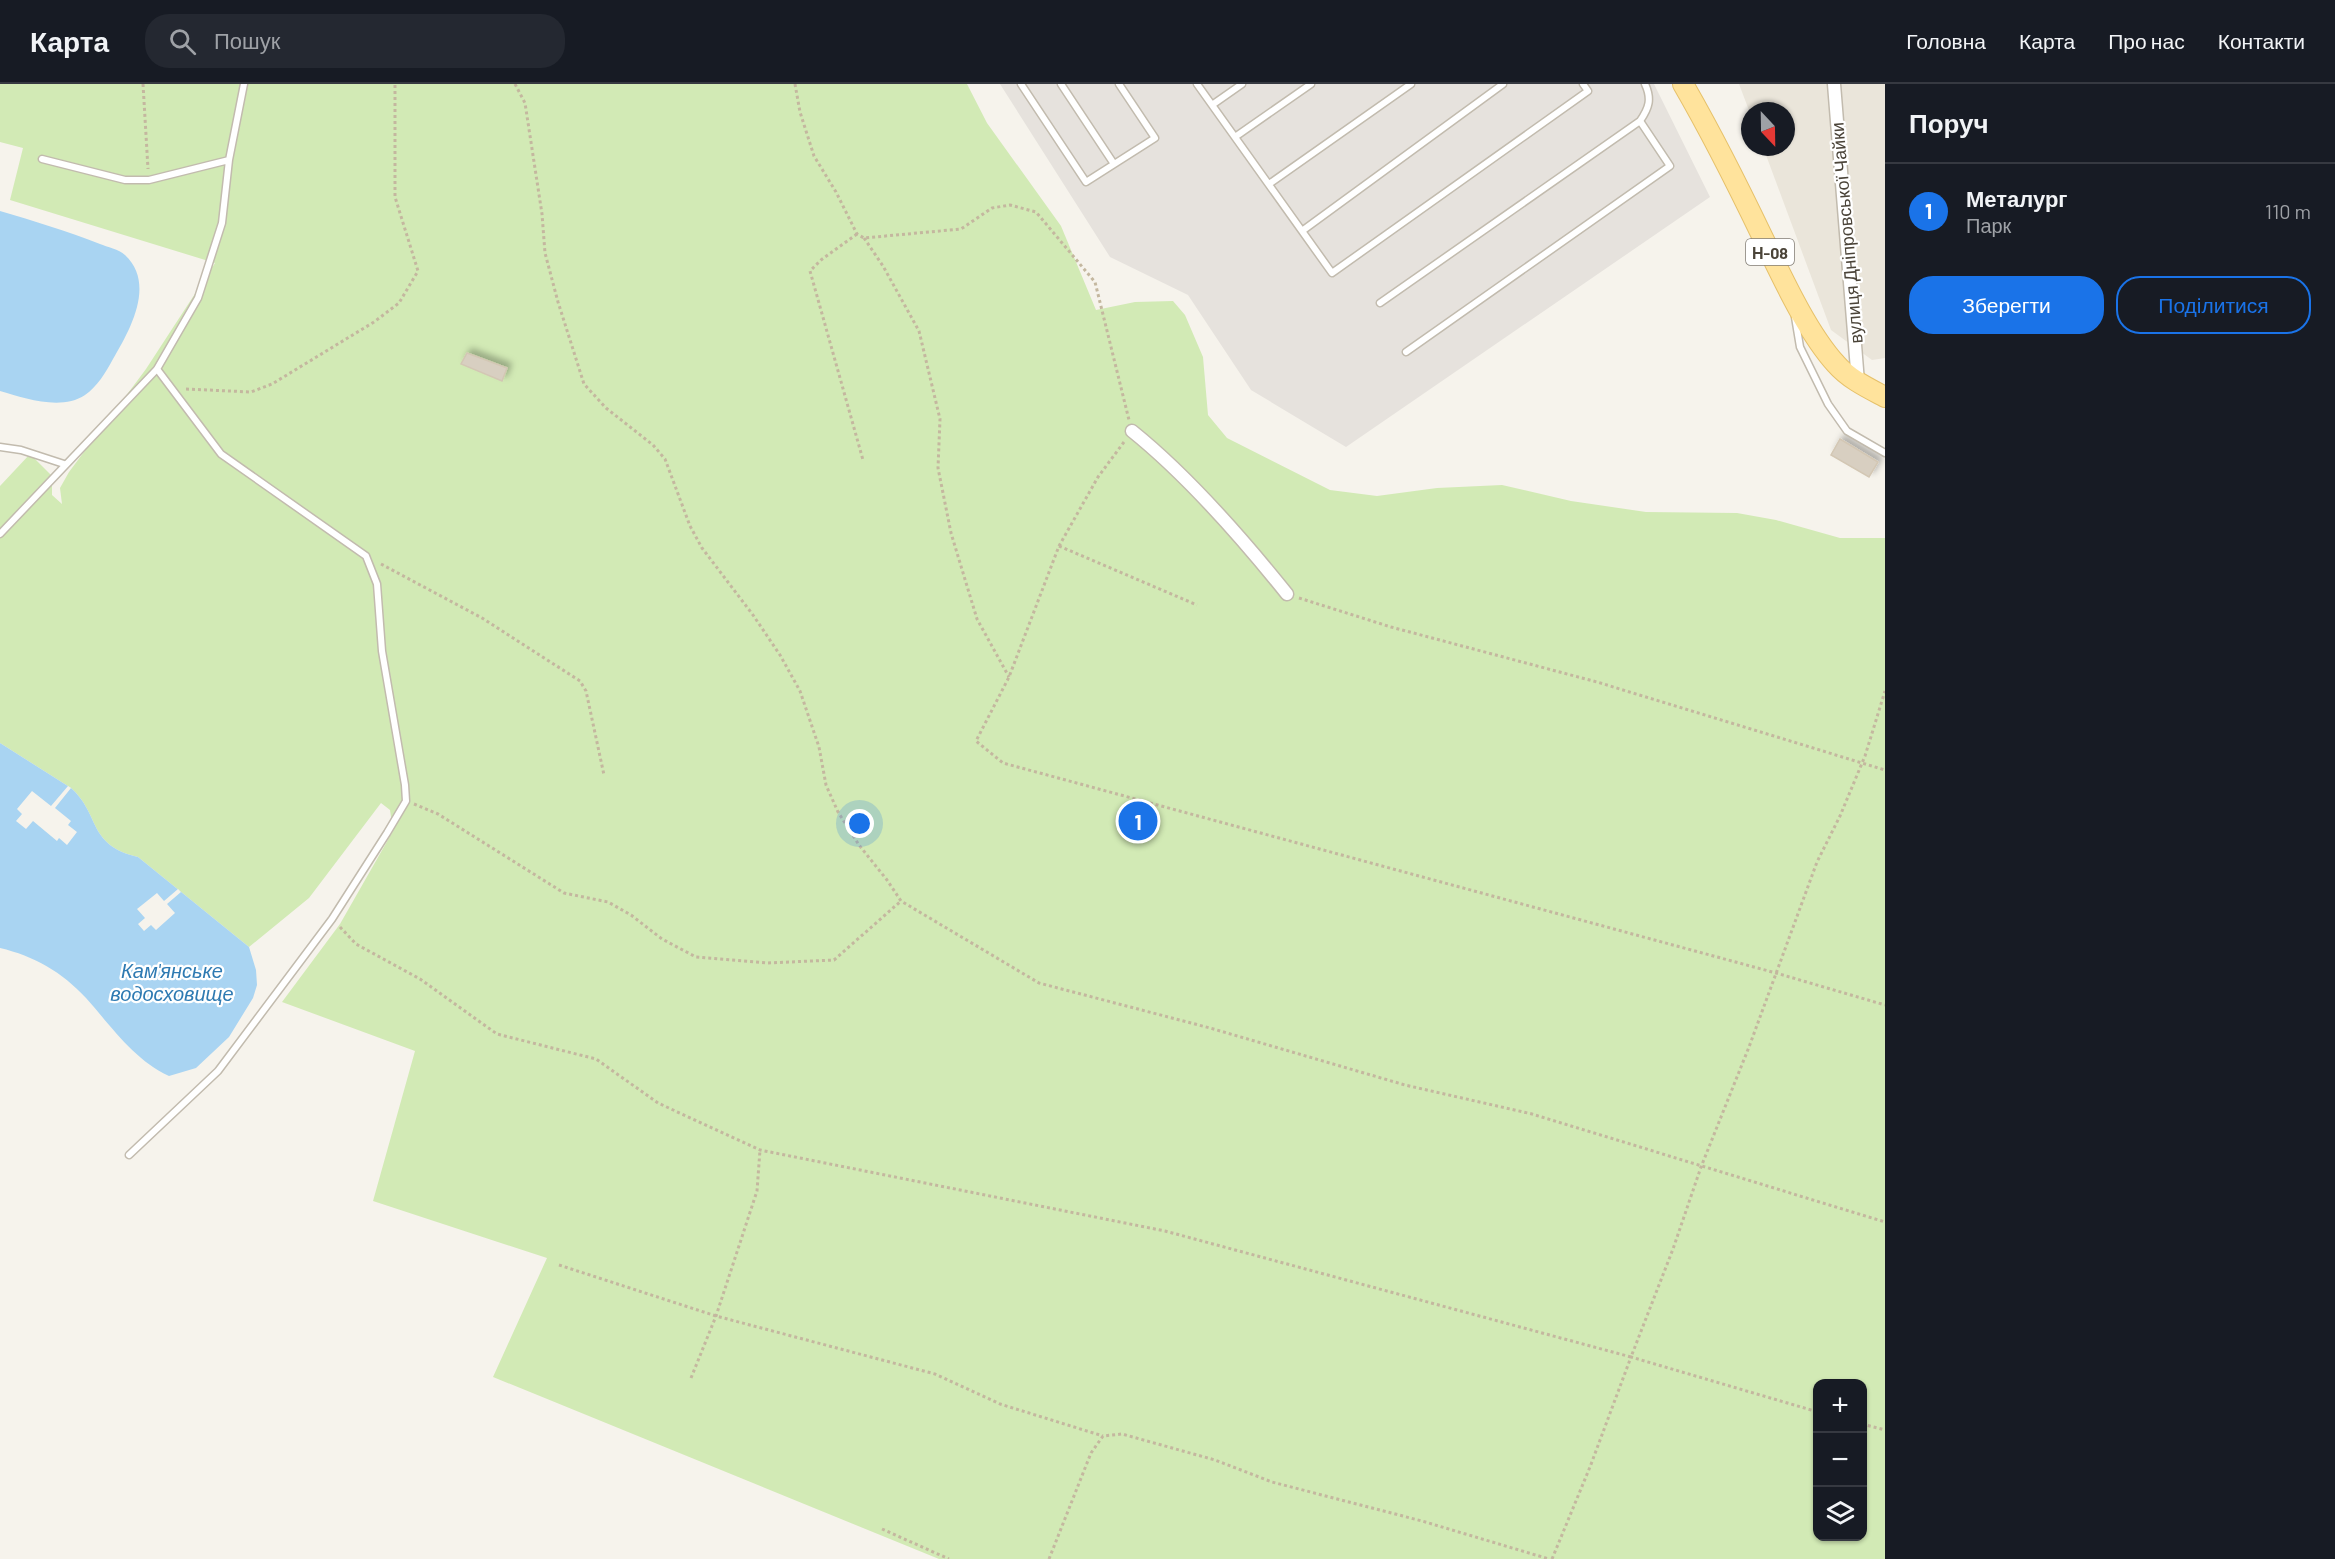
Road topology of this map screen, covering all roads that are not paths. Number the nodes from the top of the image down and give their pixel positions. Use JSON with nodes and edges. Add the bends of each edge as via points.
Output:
{"nodes":[{"id":1,"x":244,"y":84,"type":"edge"},
{"id":2,"x":1021,"y":84,"type":"edge"},
{"id":3,"x":1061,"y":84,"type":"edge"},
{"id":4,"x":1119,"y":84,"type":"edge"},
{"id":5,"x":1197,"y":84,"type":"edge"},
{"id":6,"x":1242,"y":84,"type":"edge"},
{"id":7,"x":1311,"y":84,"type":"edge"},
{"id":8,"x":1411,"y":84,"type":"edge"},
{"id":9,"x":1503,"y":84,"type":"edge"},
{"id":10,"x":1583,"y":84,"type":"edge"},
{"id":11,"x":1645,"y":84,"type":"edge"},
{"id":12,"x":1683,"y":84,"type":"edge"},
{"id":13,"x":1834,"y":84,"type":"edge"},
{"id":14,"x":1212,"y":105,"type":"junction"},
{"id":15,"x":1640,"y":121,"type":"junction"},
{"id":16,"x":1235,"y":137,"type":"junction"},
{"id":17,"x":42,"y":159,"type":"dead end"},
{"id":18,"x":229,"y":160,"type":"junction"},
{"id":19,"x":1114,"y":164,"type":"junction"},
{"id":20,"x":1269,"y":184,"type":"junction"},
{"id":21,"x":1302,"y":231,"type":"junction"},
{"id":22,"x":1789,"y":291,"type":"junction"},
{"id":23,"x":1380,"y":303,"type":"dead end"},
{"id":24,"x":1407,"y":352,"type":"dead end"},
{"id":25,"x":157,"y":369,"type":"junction"},
{"id":26,"x":1858,"y":382,"type":"junction"},
{"id":27,"x":1885,"y":397,"type":"edge"},
{"id":28,"x":1132,"y":431,"type":"road end"},
{"id":29,"x":0,"y":447,"type":"edge"},
{"id":30,"x":1885,"y":453,"type":"edge"},
{"id":31,"x":64,"y":464,"type":"junction"},
{"id":32,"x":0,"y":534,"type":"edge"},
{"id":33,"x":1287,"y":594,"type":"road end"},
{"id":34,"x":129,"y":1155,"type":"dead end"}],
"edges":[{"from":1,"to":18,"type":"lane"},
{"from":2,"to":19,"type":"lane","via":[[1086,182]]},
{"from":3,"to":19,"type":"lane"},
{"from":4,"to":19,"type":"lane","via":[[1155,138]]},
{"from":5,"to":14,"type":"lane"},
{"from":6,"to":14,"type":"lane"},
{"from":7,"to":16,"type":"lane"},
{"from":8,"to":20,"type":"lane"},
{"from":9,"to":21,"type":"lane"},
{"from":10,"to":21,"type":"lane","via":[[1588,91],[1332,273]]},
{"from":11,"to":15,"type":"lane","via":[[1648,109]]},
{"from":12,"to":22,"type":"main road","number":"Н-08","via":[[1717,143]]},
{"from":13,"to":26,"type":"street","name":"вулиця Дніпровської Чайки"},
{"from":14,"to":16,"type":"lane"},
{"from":15,"to":23,"type":"lane"},
{"from":15,"to":24,"type":"lane","via":[[1670,166]]},
{"from":16,"to":20,"type":"lane"},
{"from":17,"to":18,"type":"lane","via":[[125,180],[148,180]]},
{"from":18,"to":25,"type":"lane","via":[[222,223],[212,258],[198,298]]},
{"from":20,"to":21,"type":"lane"},
{"from":22,"to":26,"type":"main road","number":"Н-08","via":[[1837,365]]},
{"from":22,"to":30,"type":"lane","via":[[1800,347],[1828,404],[1846,431]]},
{"from":25,"to":31,"type":"lane"},
{"from":25,"to":34,"type":"lane","via":[[221,454],[366,556],[377,584],[382,651],[406,801],[332,919],[218,1071]]},
{"from":26,"to":27,"type":"main road","number":"Н-08"},
{"from":28,"to":33,"type":"street","via":[[1246,544]]},
{"from":29,"to":31,"type":"lane"},
{"from":31,"to":32,"type":"lane"}]}
